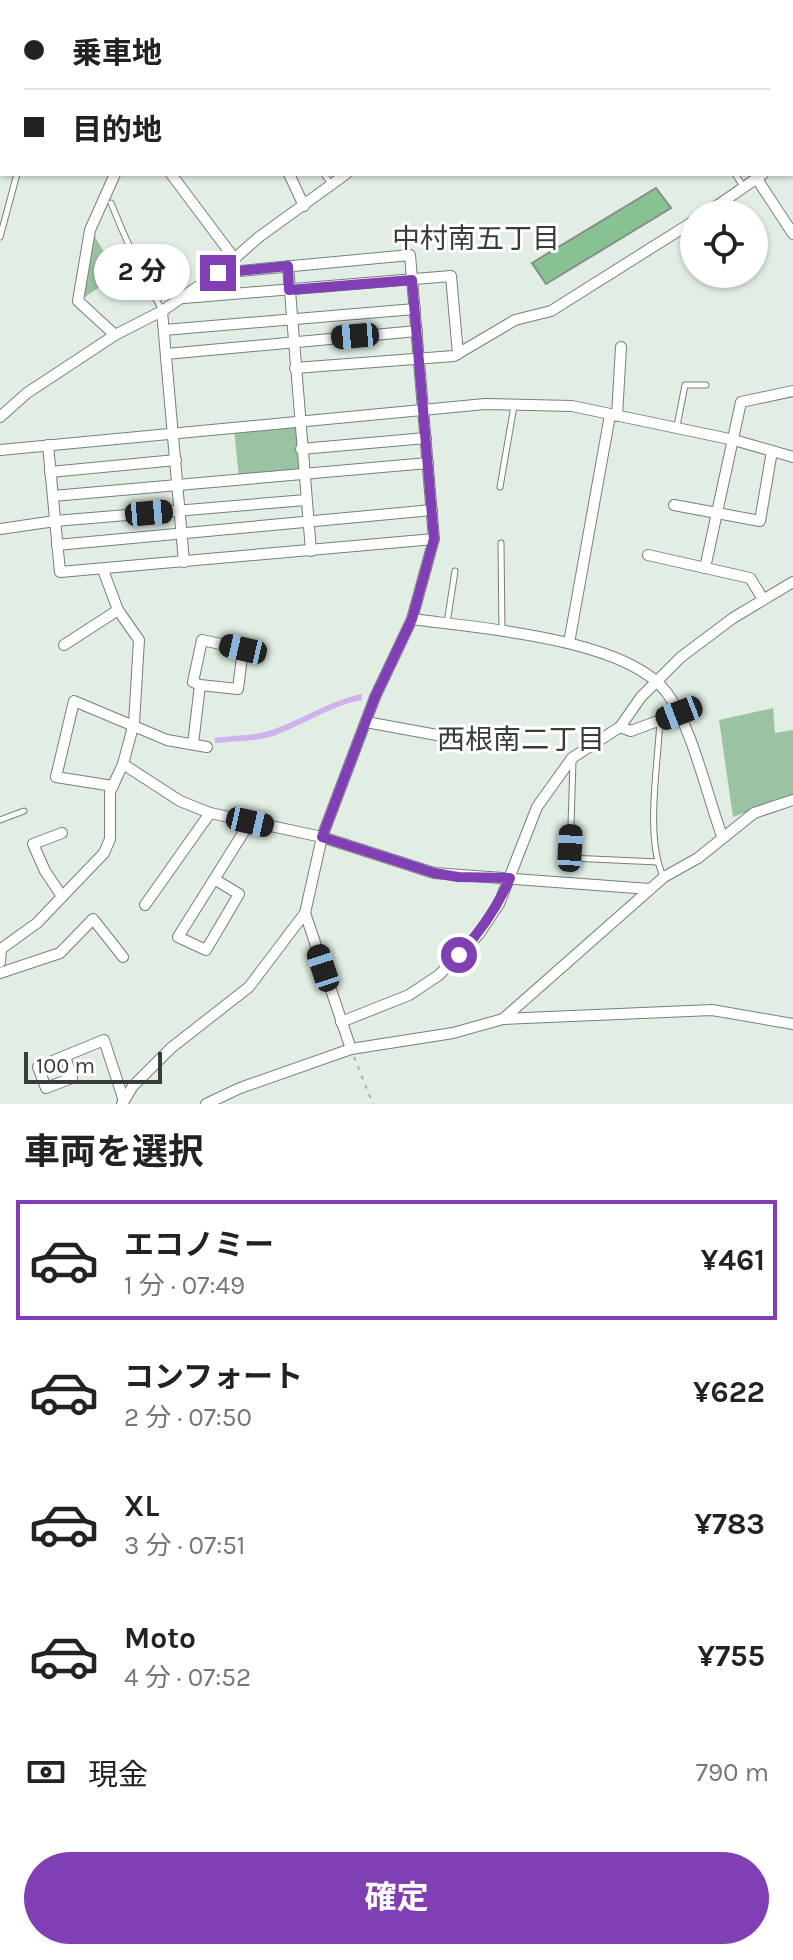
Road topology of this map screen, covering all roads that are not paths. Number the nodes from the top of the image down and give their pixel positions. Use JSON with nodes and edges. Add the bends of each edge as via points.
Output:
{"nodes":[{"id":1,"x":16,"y":176,"type":"edge"},
{"id":2,"x":114,"y":176,"type":"edge"},
{"id":3,"x":172,"y":176,"type":"edge"},
{"id":4,"x":290,"y":176,"type":"edge"},
{"id":5,"x":325,"y":176,"type":"edge"},
{"id":6,"x":343,"y":176,"type":"edge"},
{"id":7,"x":736,"y":176,"type":"edge"},
{"id":8,"x":760,"y":176,"type":"edge"},
{"id":9,"x":332,"y":185,"type":"junction"},
{"id":10,"x":745,"y":189,"type":"junction"},
{"id":11,"x":727,"y":200,"type":"edge"},
{"id":12,"x":111,"y":203,"type":"dead end"},
{"id":13,"x":304,"y":206,"type":"junction"},
{"id":14,"x":680,"y":230,"type":"edge"},
{"id":15,"x":793,"y":234,"type":"edge"},
{"id":16,"x":0,"y":237,"type":"edge"},
{"id":17,"x":234,"y":258,"type":"junction"},
{"id":18,"x":288,"y":266,"type":"junction"},
{"id":19,"x":218,"y":273,"type":"junction"},
{"id":20,"x":412,"y":280,"type":"junction"},
{"id":21,"x":289,"y":290,"type":"junction"},
{"id":22,"x":180,"y":298,"type":"junction"},
{"id":23,"x":415,"y":309,"type":"junction"},
{"id":24,"x":162,"y":311,"type":"junction"},
{"id":25,"x":292,"y":319,"type":"junction"},
{"id":26,"x":164,"y":330,"type":"junction"},
{"id":27,"x":417,"y":331,"type":"junction"},
{"id":28,"x":115,"y":335,"type":"junction"},
{"id":29,"x":293,"y":342,"type":"junction"},
{"id":30,"x":621,"y":347,"type":"dead end"},
{"id":31,"x":166,"y":354,"type":"junction"},
{"id":32,"x":458,"y":354,"type":"junction"},
{"id":33,"x":419,"y":358,"type":"junction"},
{"id":34,"x":295,"y":368,"type":"junction"},
{"id":35,"x":706,"y":385,"type":"dead end"},
{"id":36,"x":793,"y":391,"type":"edge"},
{"id":37,"x":514,"y":405,"type":"junction"},
{"id":38,"x":424,"y":411,"type":"junction"},
{"id":39,"x":613,"y":415,"type":"junction"},
{"id":40,"x":0,"y":417,"type":"edge"},
{"id":41,"x":299,"y":422,"type":"junction"},
{"id":42,"x":676,"y":428,"type":"junction"},
{"id":43,"x":174,"y":434,"type":"junction"},
{"id":44,"x":426,"y":438,"type":"junction"},
{"id":45,"x":734,"y":440,"type":"junction"},
{"id":46,"x":48,"y":445,"type":"junction"},
{"id":47,"x":301,"y":449,"type":"junction"},
{"id":48,"x":0,"y":450,"type":"edge"},
{"id":49,"x":772,"y":451,"type":"junction"},
{"id":50,"x":793,"y":457,"type":"edge"},
{"id":51,"x":176,"y":460,"type":"junction"},
{"id":52,"x":428,"y":463,"type":"junction"},
{"id":53,"x":50,"y":472,"type":"junction"},
{"id":54,"x":304,"y":473,"type":"junction"},
{"id":55,"x":178,"y":485,"type":"junction"},
{"id":56,"x":500,"y":487,"type":"dead end"},
{"id":57,"x":53,"y":496,"type":"junction"},
{"id":58,"x":306,"y":500,"type":"junction"},
{"id":59,"x":674,"y":505,"type":"dead end"},
{"id":60,"x":180,"y":510,"type":"junction"},
{"id":61,"x":432,"y":510,"type":"junction"},
{"id":62,"x":717,"y":514,"type":"junction"},
{"id":63,"x":55,"y":521,"type":"junction"},
{"id":64,"x":308,"y":522,"type":"junction"},
{"id":65,"x":0,"y":529,"type":"edge"},
{"id":66,"x":182,"y":534,"type":"junction"},
{"id":67,"x":434,"y":539,"type":"junction"},
{"id":68,"x":501,"y":543,"type":"dead end"},
{"id":69,"x":57,"y":545,"type":"junction"},
{"id":70,"x":311,"y":551,"type":"junction"},
{"id":71,"x":648,"y":555,"type":"dead end"},
{"id":72,"x":184,"y":562,"type":"junction"},
{"id":73,"x":705,"y":568,"type":"junction"},
{"id":74,"x":103,"y":570,"type":"junction"},
{"id":75,"x":455,"y":571,"type":"dead end"},
{"id":76,"x":792,"y":584,"type":"edge"},
{"id":77,"x":763,"y":599,"type":"junction"},
{"id":78,"x":118,"y":610,"type":"junction"},
{"id":79,"x":412,"y":619,"type":"junction"},
{"id":80,"x":447,"y":624,"type":"junction"},
{"id":81,"x":502,"y":633,"type":"junction"},
{"id":82,"x":569,"y":643,"type":"junction"},
{"id":83,"x":64,"y":645,"type":"dead end"},
{"id":84,"x":658,"y":682,"type":"junction"},
{"id":85,"x":200,"y":685,"type":"junction"},
{"id":86,"x":679,"y":713,"type":"junction"},
{"id":87,"x":660,"y":720,"type":"junction"},
{"id":88,"x":366,"y":722,"type":"junction"},
{"id":89,"x":134,"y":723,"type":"junction"},
{"id":90,"x":620,"y":727,"type":"junction"},
{"id":91,"x":193,"y":744,"type":"junction"},
{"id":92,"x":486,"y":744,"type":"dead end"},
{"id":93,"x":207,"y":747,"type":"dead end"},
{"id":94,"x":572,"y":758,"type":"junction"},
{"id":95,"x":123,"y":764,"type":"junction"},
{"id":96,"x":113,"y":786,"type":"junction"},
{"id":97,"x":793,"y":800,"type":"edge"},
{"id":98,"x":24,"y":811,"type":"dead end"},
{"id":99,"x":210,"y":813,"type":"junction"},
{"id":100,"x":0,"y":820,"type":"edge"},
{"id":101,"x":250,"y":822,"type":"junction"},
{"id":102,"x":62,"y":833,"type":"dead end"},
{"id":103,"x":722,"y":836,"type":"junction"},
{"id":104,"x":322,"y":837,"type":"junction"},
{"id":105,"x":658,"y":862,"type":"junction"},
{"id":106,"x":664,"y":877,"type":"junction"},
{"id":107,"x":510,"y":878,"type":"junction"},
{"id":108,"x":214,"y":879,"type":"junction"},
{"id":109,"x":650,"y":889,"type":"junction"},
{"id":110,"x":61,"y":895,"type":"junction"},
{"id":111,"x":145,"y":905,"type":"dead end"},
{"id":112,"x":305,"y":913,"type":"junction"},
{"id":113,"x":0,"y":948,"type":"edge"},
{"id":114,"x":123,"y":957,"type":"dead end"},
{"id":115,"x":0,"y":962,"type":"edge"},
{"id":116,"x":0,"y":973,"type":"edge"},
{"id":117,"x":503,"y":1019,"type":"junction"},
{"id":118,"x":341,"y":1022,"type":"junction"},
{"id":119,"x":793,"y":1024,"type":"edge"},
{"id":120,"x":351,"y":1049,"type":"junction"},
{"id":121,"x":65,"y":1056,"type":"dead end"},
{"id":122,"x":123,"y":1102,"type":"edge"},
{"id":123,"x":206,"y":1104,"type":"edge"}],
"edges":[{"from":1,"to":16,"type":"lane"},
{"from":2,"to":28,"type":"street","via":[[90,230],[78,301]]},
{"from":3,"to":17,"type":"street"},
{"from":4,"to":13,"type":"street"},
{"from":5,"to":9,"type":"lane"},
{"from":6,"to":9,"type":"street"},
{"from":7,"to":10,"type":"lane"},
{"from":8,"to":10,"type":"street"},
{"from":8,"to":15,"type":"street"},
{"from":9,"to":13,"type":"street"},
{"from":10,"to":11,"type":"street"},
{"from":12,"to":24,"type":"lane"},
{"from":13,"to":17,"type":"street"},
{"from":14,"to":32,"type":"street","via":[[551,311],[515,320]]},
{"from":17,"to":19,"type":"street"},
{"from":18,"to":19,"type":"street"},
{"from":18,"to":20,"type":"street","via":[[410,255]]},
{"from":18,"to":21,"type":"street"},
{"from":19,"to":22,"type":"street"},
{"from":20,"to":21,"type":"street"},
{"from":20,"to":23,"type":"street"},
{"from":20,"to":32,"type":"street","via":[[451,276]]},
{"from":21,"to":22,"type":"street"},
{"from":21,"to":25,"type":"street"},
{"from":22,"to":24,"type":"street"},
{"from":23,"to":25,"type":"street"},
{"from":23,"to":27,"type":"street"},
{"from":24,"to":26,"type":"street"},
{"from":24,"to":28,"type":"street"},
{"from":25,"to":26,"type":"street"},
{"from":25,"to":29,"type":"street"},
{"from":26,"to":31,"type":"street"},
{"from":27,"to":29,"type":"street"},
{"from":27,"to":33,"type":"street"},
{"from":28,"to":40,"type":"street"},
{"from":29,"to":31,"type":"street"},
{"from":29,"to":34,"type":"street"},
{"from":30,"to":39,"type":"street"},
{"from":31,"to":43,"type":"street"},
{"from":32,"to":33,"type":"street"},
{"from":33,"to":34,"type":"street"},
{"from":33,"to":38,"type":"street"},
{"from":34,"to":41,"type":"street"},
{"from":35,"to":42,"type":"lane","via":[[685,385]]},
{"from":36,"to":45,"type":"street","via":[[741,402]]},
{"from":37,"to":38,"type":"street"},
{"from":37,"to":39,"type":"street","via":[[572,406]]},
{"from":37,"to":56,"type":"lane"},
{"from":38,"to":41,"type":"street"},
{"from":38,"to":44,"type":"street"},
{"from":39,"to":42,"type":"street"},
{"from":39,"to":82,"type":"street"},
{"from":41,"to":43,"type":"street"},
{"from":41,"to":47,"type":"street"},
{"from":42,"to":45,"type":"street"},
{"from":43,"to":46,"type":"street"},
{"from":43,"to":51,"type":"street"},
{"from":44,"to":47,"type":"street"},
{"from":44,"to":52,"type":"street"},
{"from":45,"to":49,"type":"street"},
{"from":45,"to":62,"type":"street"},
{"from":46,"to":48,"type":"street"},
{"from":46,"to":53,"type":"street"},
{"from":47,"to":54,"type":"street"},
{"from":49,"to":50,"type":"street"},
{"from":49,"to":62,"type":"street","via":[[760,521]]},
{"from":51,"to":53,"type":"street"},
{"from":51,"to":55,"type":"street"},
{"from":52,"to":54,"type":"street"},
{"from":52,"to":61,"type":"street"},
{"from":53,"to":57,"type":"street"},
{"from":54,"to":55,"type":"street"},
{"from":54,"to":58,"type":"street"},
{"from":55,"to":57,"type":"street"},
{"from":55,"to":60,"type":"street"},
{"from":57,"to":63,"type":"street"},
{"from":58,"to":60,"type":"street"},
{"from":58,"to":64,"type":"street"},
{"from":59,"to":62,"type":"street"},
{"from":60,"to":63,"type":"street"},
{"from":60,"to":66,"type":"street"},
{"from":61,"to":64,"type":"street"},
{"from":61,"to":67,"type":"street"},
{"from":62,"to":73,"type":"street"},
{"from":63,"to":65,"type":"street"},
{"from":63,"to":69,"type":"street"},
{"from":64,"to":66,"type":"street"},
{"from":64,"to":70,"type":"street"},
{"from":66,"to":69,"type":"street"},
{"from":66,"to":72,"type":"street"},
{"from":67,"to":70,"type":"street"},
{"from":67,"to":79,"type":"street"},
{"from":68,"to":81,"type":"lane"},
{"from":69,"to":74,"type":"street","via":[[60,572]]},
{"from":70,"to":72,"type":"street"},
{"from":71,"to":73,"type":"street"},
{"from":72,"to":74,"type":"street"},
{"from":73,"to":77,"type":"street","via":[[750,578]]},
{"from":74,"to":78,"type":"street"},
{"from":75,"to":80,"type":"lane"},
{"from":76,"to":77,"type":"street"},
{"from":77,"to":84,"type":"street","via":[[681,657]]},
{"from":78,"to":83,"type":"street"},
{"from":78,"to":89,"type":"street","via":[[139,640]]},
{"from":79,"to":80,"type":"street"},
{"from":79,"to":88,"type":"street"},
{"from":80,"to":81,"type":"street"},
{"from":81,"to":82,"type":"street"},
{"from":82,"to":84,"type":"street","via":[[634,665]]},
{"from":84,"to":86,"type":"street"},
{"from":84,"to":90,"type":"street"},
{"from":85,"to":85,"type":"street","via":[[193,682],[202,640],[243,649],[238,689]]},
{"from":85,"to":91,"type":"street"},
{"from":86,"to":87,"type":"street"},
{"from":86,"to":103,"type":"street"},
{"from":87,"to":90,"type":"street","via":[[631,731]]},
{"from":87,"to":105,"type":"lane"},
{"from":88,"to":92,"type":"street"},
{"from":88,"to":104,"type":"street"},
{"from":89,"to":91,"type":"street","via":[[167,740]]},
{"from":89,"to":95,"type":"street"},
{"from":89,"to":96,"type":"street","via":[[74,701],[56,777]]},
{"from":90,"to":94,"type":"street"},
{"from":91,"to":93,"type":"street"},
{"from":94,"to":105,"type":"lane","via":[[570,858]]},
{"from":94,"to":107,"type":"street","via":[[537,807]]},
{"from":95,"to":96,"type":"street"},
{"from":95,"to":99,"type":"street","via":[[180,801]]},
{"from":96,"to":110,"type":"street","via":[[110,839],[104,853]]},
{"from":97,"to":103,"type":"street","via":[[754,813]]},
{"from":98,"to":100,"type":"lane"},
{"from":99,"to":101,"type":"street"},
{"from":99,"to":111,"type":"street"},
{"from":101,"to":104,"type":"street"},
{"from":101,"to":108,"type":"street"},
{"from":102,"to":110,"type":"street","via":[[33,844]]},
{"from":103,"to":106,"type":"street","via":[[698,858]]},
{"from":104,"to":107,"type":"street","via":[[434,873]]},
{"from":104,"to":112,"type":"street"},
{"from":105,"to":106,"type":"lane"},
{"from":106,"to":109,"type":"street"},
{"from":107,"to":109,"type":"street"},
{"from":107,"to":118,"type":"street","via":[[479,934],[439,975],[409,995]]},
{"from":108,"to":108,"type":"street","via":[[178,937],[206,950],[239,894]]},
{"from":109,"to":117,"type":"street"},
{"from":110,"to":113,"type":"street","via":[[37,923]]},
{"from":112,"to":118,"type":"street"},
{"from":112,"to":122,"type":"street","via":[[249,987],[171,1048]]},
{"from":113,"to":115,"type":"street"},
{"from":114,"to":116,"type":"street","via":[[93,919],[60,953]]},
{"from":117,"to":119,"type":"street","via":[[712,1010]]},
{"from":117,"to":120,"type":"street","via":[[453,1033]]},
{"from":118,"to":120,"type":"street"},
{"from":120,"to":123,"type":"street"},
{"from":121,"to":122,"type":"street","via":[[104,1040]]}]}
